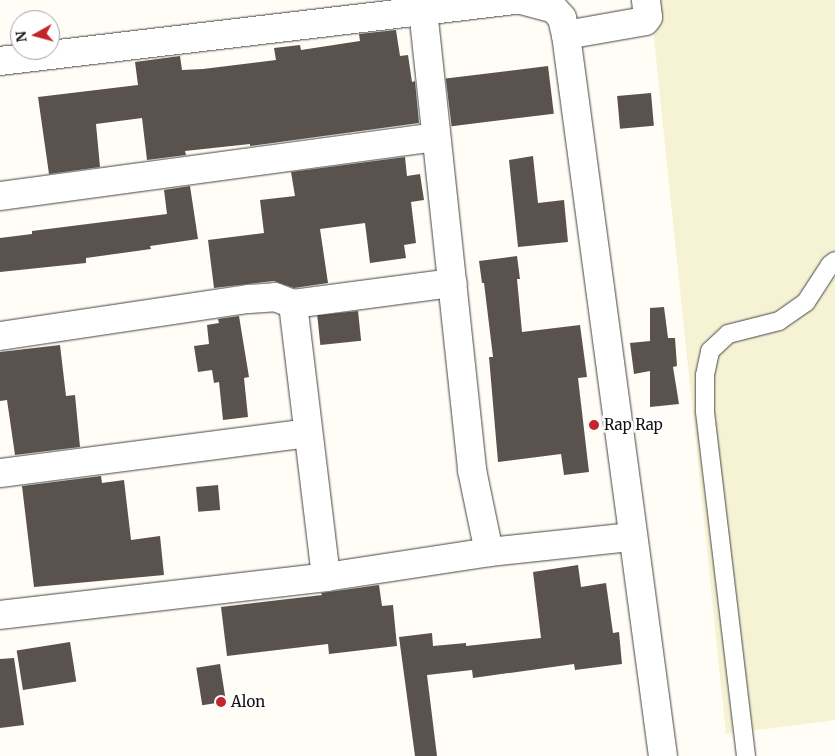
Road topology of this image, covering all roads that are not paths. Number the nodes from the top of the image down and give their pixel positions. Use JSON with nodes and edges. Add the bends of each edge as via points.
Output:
{"nodes":[{"id":1,"x":515,"y":0,"type":"edge"},
{"id":2,"x":521,"y":0,"type":"edge"},
{"id":3,"x":646,"y":0,"type":"edge"},
{"id":4,"x":423,"y":10,"type":"junction"},
{"id":5,"x":566,"y":35,"type":"junction"},
{"id":6,"x":0,"y":61,"type":"edge"},
{"id":7,"x":436,"y":137,"type":"junction"},
{"id":8,"x":0,"y":196,"type":"edge"},
{"id":9,"x":835,"y":261,"type":"edge"},
{"id":10,"x":453,"y":283,"type":"junction"},
{"id":11,"x":293,"y":304,"type":"junction"},
{"id":12,"x":0,"y":336,"type":"edge"},
{"id":13,"x":307,"y":433,"type":"junction"},
{"id":14,"x":0,"y":473,"type":"edge"},
{"id":15,"x":632,"y":537,"type":"junction"},
{"id":16,"x":489,"y":552,"type":"junction"},
{"id":17,"x":326,"y":577,"type":"junction"},
{"id":18,"x":0,"y":615,"type":"edge"},
{"id":19,"x":662,"y":756,"type":"edge"},
{"id":20,"x":746,"y":756,"type":"edge"}],
"edges":[{"from":1,"to":4,"type":"street"},
{"from":2,"to":5,"type":"street","via":[[554,9],[562,18]]},
{"from":3,"to":5,"type":"street","via":[[648,17],[645,21]]},
{"from":4,"to":6,"type":"street"},
{"from":4,"to":7,"type":"street"},
{"from":5,"to":15,"type":"street"},
{"from":7,"to":8,"type":"street"},
{"from":7,"to":10,"type":"street"},
{"from":9,"to":20,"type":"lane","via":[[806,302],[779,321],[728,334],[710,351],[705,375],[705,410]]},
{"from":10,"to":11,"type":"street"},
{"from":10,"to":16,"type":"street","via":[[472,470]]},
{"from":11,"to":12,"type":"street","via":[[275,296]]},
{"from":11,"to":13,"type":"street"},
{"from":13,"to":14,"type":"street"},
{"from":13,"to":17,"type":"street"},
{"from":15,"to":16,"type":"street"},
{"from":15,"to":19,"type":"street"},
{"from":16,"to":17,"type":"street"},
{"from":17,"to":18,"type":"street"}]}
